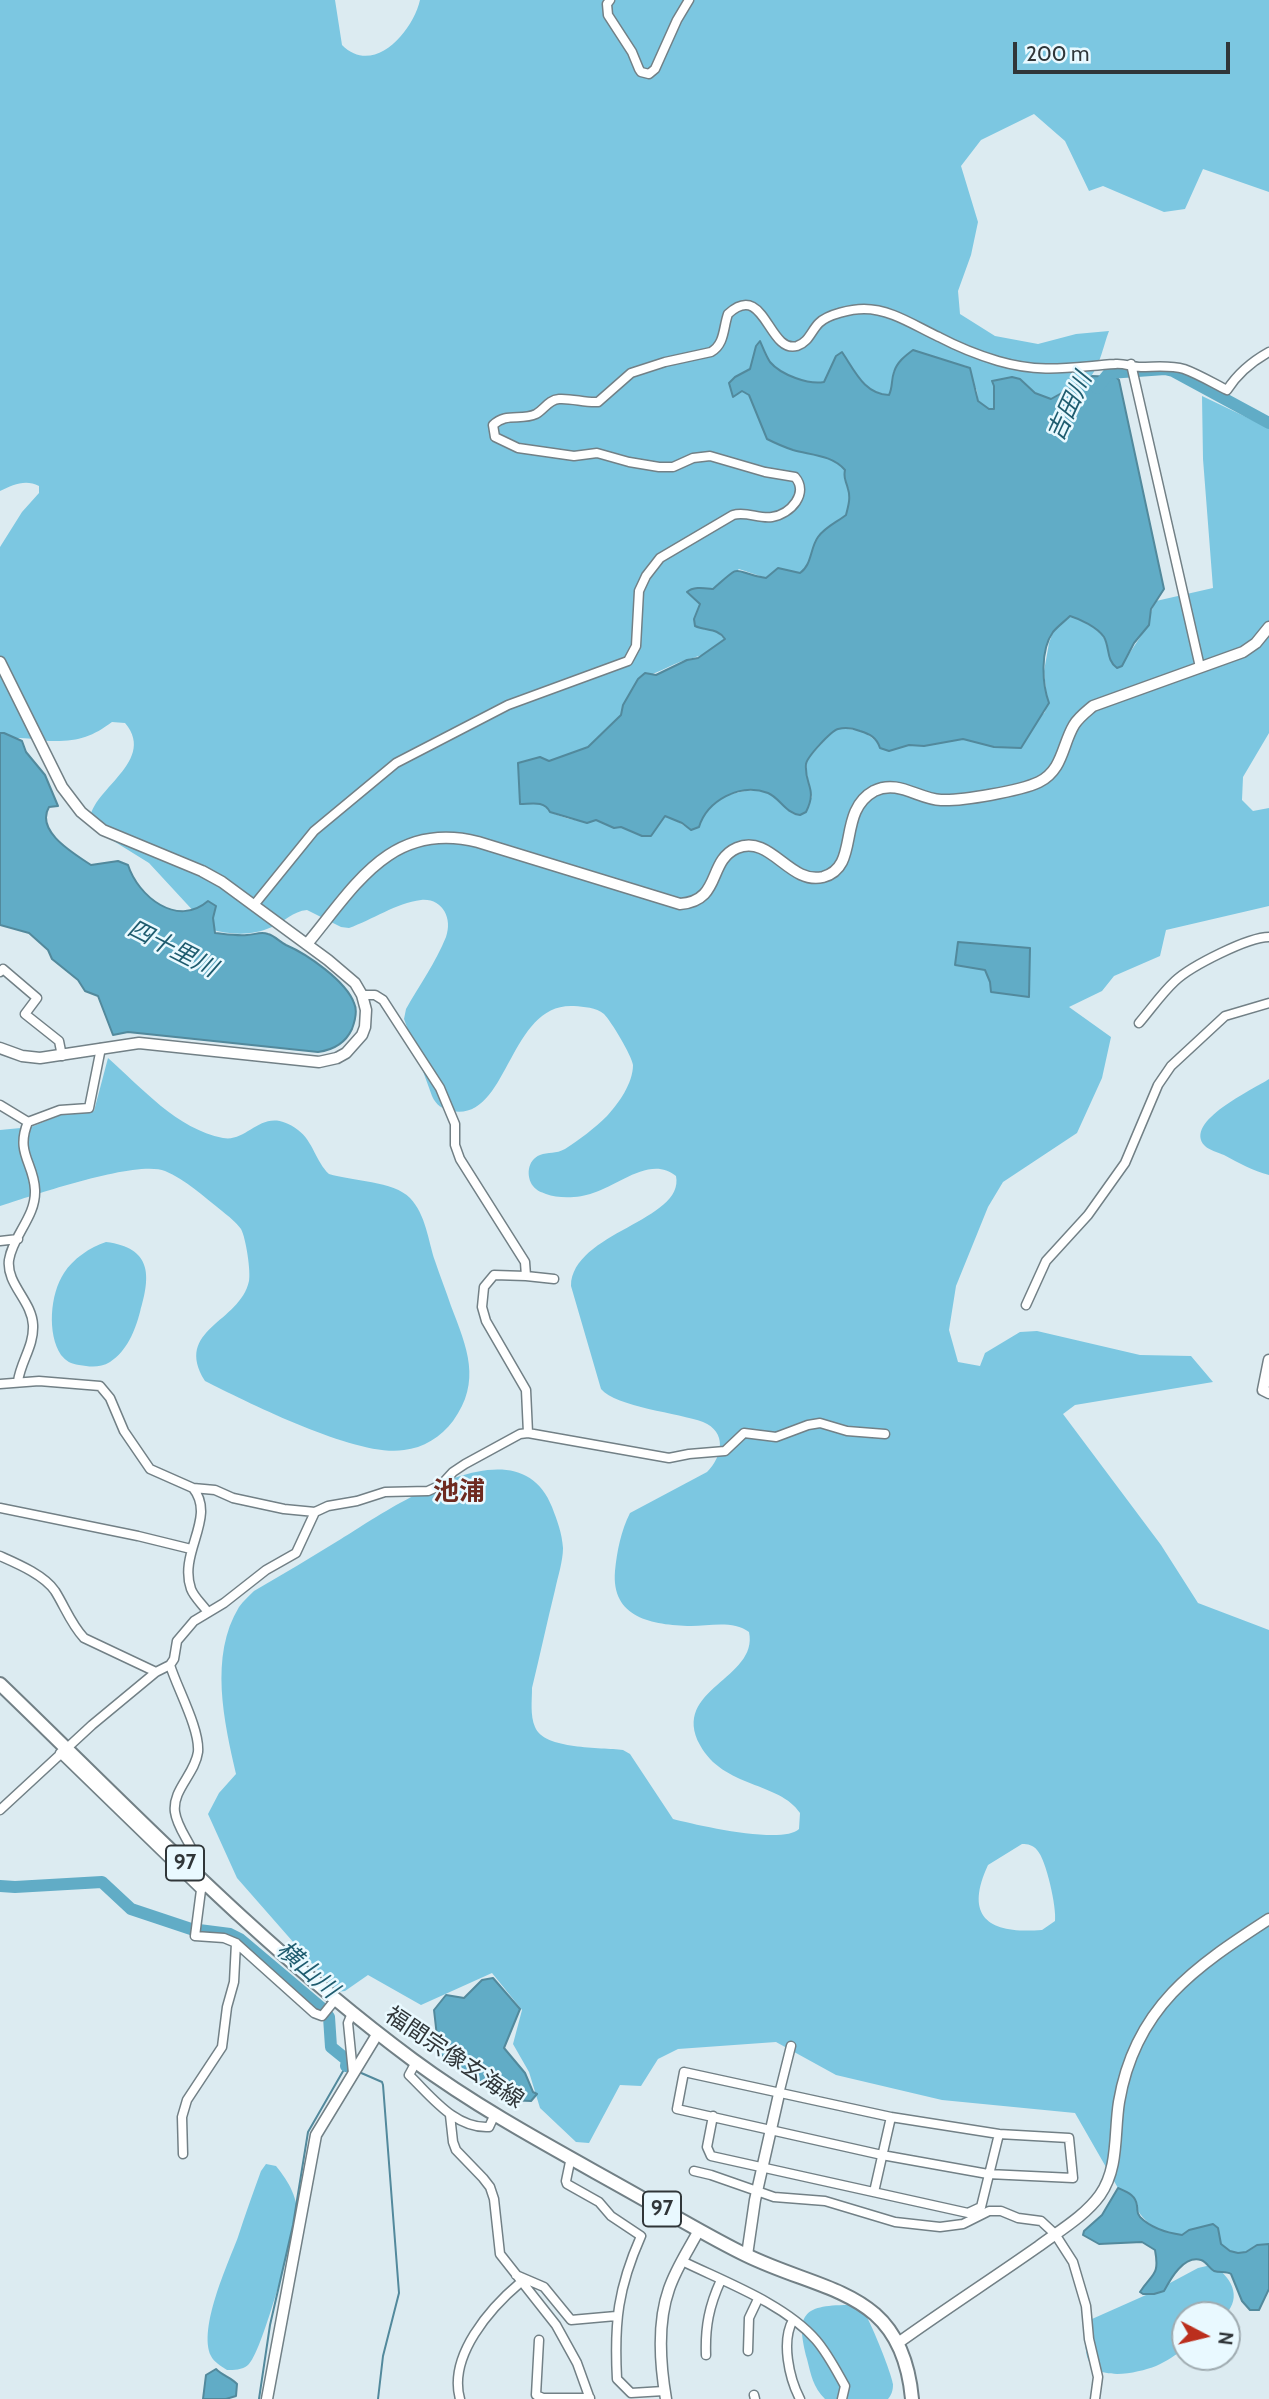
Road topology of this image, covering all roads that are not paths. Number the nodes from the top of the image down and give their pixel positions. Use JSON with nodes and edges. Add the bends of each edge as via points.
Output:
{"nodes":[{"id":1,"x":610,"y":0,"type":"edge"},
{"id":2,"x":689,"y":0,"type":"edge"},
{"id":3,"x":1269,"y":352,"type":"edge"},
{"id":4,"x":1130,"y":365,"type":"junction"},
{"id":5,"x":1269,"y":627,"type":"edge"},
{"id":6,"x":0,"y":662,"type":"edge"},
{"id":7,"x":1200,"y":667,"type":"junction"},
{"id":8,"x":254,"y":905,"type":"junction"},
{"id":9,"x":1269,"y":937,"type":"edge"},
{"id":10,"x":307,"y":944,"type":"junction"},
{"id":11,"x":0,"y":972,"type":"edge"},
{"id":12,"x":362,"y":995,"type":"junction"},
{"id":13,"x":1269,"y":1003,"type":"edge"},
{"id":14,"x":1139,"y":1023,"type":"dead end"},
{"id":15,"x":0,"y":1048,"type":"edge"},
{"id":16,"x":102,"y":1048,"type":"junction"},
{"id":17,"x":62,"y":1056,"type":"junction"},
{"id":18,"x":0,"y":1105,"type":"edge"},
{"id":19,"x":28,"y":1122,"type":"junction"},
{"id":20,"x":18,"y":1239,"type":"junction"},
{"id":21,"x":0,"y":1241,"type":"edge"},
{"id":22,"x":526,"y":1276,"type":"junction"},
{"id":23,"x":554,"y":1279,"type":"dead end"},
{"id":24,"x":1026,"y":1305,"type":"dead end"},
{"id":25,"x":1269,"y":1360,"type":"edge"},
{"id":26,"x":18,"y":1381,"type":"junction"},
{"id":27,"x":0,"y":1384,"type":"edge"},
{"id":28,"x":1269,"y":1393,"type":"edge"},
{"id":29,"x":528,"y":1433,"type":"junction"},
{"id":30,"x":885,"y":1434,"type":"dead end"},
{"id":31,"x":193,"y":1488,"type":"junction"},
{"id":32,"x":0,"y":1508,"type":"edge"},
{"id":33,"x":315,"y":1512,"type":"junction"},
{"id":34,"x":191,"y":1549,"type":"junction"},
{"id":35,"x":0,"y":1556,"type":"edge"},
{"id":36,"x":207,"y":1611,"type":"junction"},
{"id":37,"x":170,"y":1665,"type":"junction"},
{"id":38,"x":156,"y":1672,"type":"junction"},
{"id":39,"x":0,"y":1684,"type":"edge"},
{"id":40,"x":63,"y":1750,"type":"junction"},
{"id":41,"x":0,"y":1810,"type":"edge"},
{"id":42,"x":196,"y":1873,"type":"junction"},
{"id":43,"x":204,"y":1887,"type":"junction"},
{"id":44,"x":1269,"y":1919,"type":"edge"},
{"id":45,"x":236,"y":1943,"type":"junction"},
{"id":46,"x":335,"y":2000,"type":"junction"},
{"id":47,"x":352,"y":2013,"type":"junction"},
{"id":48,"x":378,"y":2033,"type":"junction"},
{"id":49,"x":791,"y":2046,"type":"dead end"},
{"id":50,"x":416,"y":2062,"type":"junction"},
{"id":51,"x":352,"y":2073,"type":"junction"},
{"id":52,"x":779,"y":2094,"type":"junction"},
{"id":53,"x":495,"y":2114,"type":"junction"},
{"id":54,"x":450,"y":2115,"type":"junction"},
{"id":55,"x":713,"y":2116,"type":"junction"},
{"id":56,"x":891,"y":2117,"type":"junction"},
{"id":57,"x":772,"y":2129,"type":"junction"},
{"id":58,"x":999,"y":2134,"type":"junction"},
{"id":59,"x":183,"y":2154,"type":"dead end"},
{"id":60,"x":882,"y":2155,"type":"junction"},
{"id":61,"x":570,"y":2157,"type":"junction"},
{"id":62,"x":764,"y":2168,"type":"junction"},
{"id":63,"x":694,"y":2171,"type":"dead end"},
{"id":64,"x":988,"y":2174,"type":"junction"},
{"id":65,"x":757,"y":2192,"type":"junction"},
{"id":66,"x":874,"y":2192,"type":"junction"},
{"id":67,"x":699,"y":2230,"type":"junction"},
{"id":68,"x":1055,"y":2234,"type":"junction"},
{"id":69,"x":747,"y":2255,"type":"junction"},
{"id":70,"x":682,"y":2260,"type":"junction"},
{"id":71,"x":518,"y":2279,"type":"junction"},
{"id":72,"x":721,"y":2280,"type":"junction"},
{"id":73,"x":758,"y":2299,"type":"junction"},
{"id":74,"x":616,"y":2316,"type":"junction"},
{"id":75,"x":793,"y":2320,"type":"junction"},
{"id":76,"x":539,"y":2340,"type":"dead end"},
{"id":77,"x":902,"y":2341,"type":"junction"},
{"id":78,"x":748,"y":2351,"type":"dead end"},
{"id":79,"x":706,"y":2356,"type":"dead end"},
{"id":80,"x":665,"y":2395,"type":"edge"},
{"id":81,"x":590,"y":2398,"type":"edge"},
{"id":82,"x":267,"y":2399,"type":"edge"},
{"id":83,"x":460,"y":2399,"type":"edge"},
{"id":84,"x":800,"y":2399,"type":"edge"},
{"id":85,"x":842,"y":2399,"type":"edge"},
{"id":86,"x":912,"y":2399,"type":"edge"},
{"id":87,"x":1095,"y":2399,"type":"edge"}],
"edges":[{"from":1,"to":2,"type":"street","via":[[608,15],[641,72],[649,74]]},
{"from":3,"to":4,"type":"street","via":[[1253,360],[1227,390],[1184,369]]},
{"from":4,"to":7,"type":"street"},
{"from":4,"to":8,"type":"street","via":[[1056,370],[999,361],[891,314],[864,309],[824,319],[806,341],[790,346],[780,341],[761,312],[743,306],[727,314],[721,341],[710,352],[631,373],[598,402],[553,400],[535,415],[497,421],[495,437],[518,448],[574,456],[597,453],[666,468],[704,456],[719,457],[791,475],[798,480],[801,494],[777,515],[733,515],[660,558],[639,591],[636,646],[628,661],[508,705],[396,763],[314,831]]},
{"from":5,"to":7,"type":"street","via":[[1250,648]]},
{"from":6,"to":8,"type":"street","via":[[62,787],[80,812],[103,830],[202,871]]},
{"from":7,"to":10,"type":"street","via":[[1093,706],[1074,724],[1054,771],[1032,784],[950,800],[893,787],[876,790],[855,810],[842,861],[826,876],[803,876],[761,848],[746,846],[727,856],[701,898],[680,904],[464,838],[435,837],[407,844],[386,856]]},
{"from":8,"to":10,"type":"street"},
{"from":9,"to":14,"type":"street","via":[[1244,943],[1175,980]]},
{"from":10,"to":12,"type":"street","via":[[347,974]]},
{"from":11,"to":17,"type":"street","via":[[3,969],[37,998],[25,1014],[59,1041]]},
{"from":12,"to":16,"type":"street","via":[[367,1018],[362,1035],[346,1054],[328,1061],[139,1043]]},
{"from":12,"to":22,"type":"street","via":[[383,1000],[440,1088],[455,1124],[460,1159],[522,1256]]},
{"from":13,"to":24,"type":"street","via":[[1225,1016],[1171,1066],[1158,1085],[1125,1163],[1088,1215],[1046,1261]]},
{"from":15,"to":17,"type":"street","via":[[30,1058]]},
{"from":16,"to":17,"type":"street"},
{"from":16,"to":19,"type":"street","via":[[89,1108],[60,1110]]},
{"from":18,"to":19,"type":"street"},
{"from":19,"to":20,"type":"street","via":[[24,1154],[35,1189],[31,1214]]},
{"from":20,"to":21,"type":"street"},
{"from":20,"to":26,"type":"street","via":[[9,1257],[10,1275],[28,1304],[33,1325],[32,1343]]},
{"from":22,"to":23,"type":"street"},
{"from":22,"to":29,"type":"street","via":[[494,1275],[485,1287],[482,1307],[526,1390]]},
{"from":25,"to":28,"type":"street","via":[[1263,1390]]},
{"from":26,"to":27,"type":"street"},
{"from":26,"to":31,"type":"street","via":[[100,1386],[150,1469]]},
{"from":29,"to":30,"type":"street","via":[[669,1458],[725,1451],[744,1433],[776,1437],[814,1423]]},
{"from":29,"to":33,"type":"street","via":[[465,1464],[435,1489],[385,1492]]},
{"from":31,"to":33,"type":"street"},
{"from":31,"to":34,"type":"street","via":[[202,1508]]},
{"from":32,"to":34,"type":"street"},
{"from":33,"to":36,"type":"street","via":[[296,1553]]},
{"from":34,"to":36,"type":"street","via":[[192,1591]]},
{"from":35,"to":38,"type":"street","via":[[54,1589],[84,1638]]},
{"from":36,"to":37,"type":"street","via":[[181,1634]]},
{"from":37,"to":38,"type":"street"},
{"from":37,"to":42,"type":"street","via":[[198,1742],[196,1762],[175,1811],[198,1863]]},
{"from":38,"to":40,"type":"street"},
{"from":39,"to":40,"type":"main road","name":"福間宗像玄海線","number":"97"},
{"from":40,"to":41,"type":"street"},
{"from":40,"to":42,"type":"main road","name":"福間宗像玄海線","number":"97"},
{"from":40,"to":43,"type":"street"},
{"from":42,"to":43,"type":"main road","name":"福間宗像玄海線","number":"97"},
{"from":43,"to":45,"type":"street","via":[[195,1936]]},
{"from":43,"to":46,"type":"main road","name":"福間宗像玄海線","number":"97"},
{"from":44,"to":68,"type":"street","via":[[1192,1972],[1154,2015],[1125,2077],[1105,2186],[1084,2213]]},
{"from":45,"to":46,"type":"street","via":[[314,2013],[322,2016]]},
{"from":45,"to":59,"type":"street","via":[[222,2047],[187,2100],[182,2117]]},
{"from":46,"to":47,"type":"main road","name":"福間宗像玄海線","number":"97"},
{"from":47,"to":48,"type":"main road","name":"福間宗像玄海線","number":"97"},
{"from":47,"to":51,"type":"street","via":[[348,2023]]},
{"from":48,"to":50,"type":"main road","name":"福間宗像玄海線","number":"97"},
{"from":48,"to":51,"type":"street"},
{"from":49,"to":52,"type":"street"},
{"from":50,"to":53,"type":"main road","name":"福間宗像玄海線","number":"97"},
{"from":50,"to":54,"type":"street","via":[[409,2075]]},
{"from":51,"to":82,"type":"street","via":[[316,2135]]},
{"from":52,"to":55,"type":"street","via":[[684,2072],[677,2109]]},
{"from":52,"to":56,"type":"street"},
{"from":52,"to":57,"type":"street"},
{"from":53,"to":54,"type":"street","via":[[489,2127]]},
{"from":53,"to":61,"type":"main road","name":"福間宗像玄海線","number":"97"},
{"from":54,"to":71,"type":"street","via":[[456,2150],[490,2187],[500,2254]]},
{"from":55,"to":57,"type":"street"},
{"from":55,"to":62,"type":"street","via":[[707,2147],[710,2156]]},
{"from":56,"to":58,"type":"street"},
{"from":56,"to":60,"type":"street"},
{"from":57,"to":60,"type":"street"},
{"from":57,"to":62,"type":"street"},
{"from":58,"to":64,"type":"street"},
{"from":58,"to":64,"type":"street","via":[[1069,2138],[1073,2178]]},
{"from":60,"to":64,"type":"street"},
{"from":60,"to":66,"type":"street"},
{"from":61,"to":67,"type":"main road","name":"福間宗像玄海線","number":"97"},
{"from":61,"to":74,"type":"street","via":[[568,2184],[641,2236]]},
{"from":62,"to":65,"type":"street"},
{"from":62,"to":66,"type":"street"},
{"from":63,"to":65,"type":"street"},
{"from":64,"to":66,"type":"street","via":[[981,2207],[968,2213]]},
{"from":65,"to":68,"type":"street","via":[[825,2201],[895,2222],[940,2227],[1001,2211],[1041,2221]]},
{"from":65,"to":69,"type":"street"},
{"from":67,"to":69,"type":"main road","name":"福間宗像玄海線","number":"97"},
{"from":67,"to":70,"type":"street"},
{"from":68,"to":77,"type":"street"},
{"from":68,"to":87,"type":"street","via":[[1073,2262],[1086,2306],[1088,2339],[1098,2377]]},
{"from":69,"to":77,"type":"main road","name":"福間宗像玄海線","number":"97","via":[[855,2298]]},
{"from":70,"to":72,"type":"street"},
{"from":70,"to":80,"type":"street","via":[[664,2309]]},
{"from":71,"to":74,"type":"street","via":[[544,2287],[571,2320]]},
{"from":71,"to":81,"type":"street","via":[[570,2348]]},
{"from":71,"to":83,"type":"street","via":[[475,2332],[458,2376]]},
{"from":72,"to":73,"type":"street"},
{"from":72,"to":79,"type":"street","via":[[705,2329]]},
{"from":73,"to":75,"type":"street"},
{"from":73,"to":78,"type":"street","via":[[747,2326]]},
{"from":74,"to":80,"type":"street","via":[[617,2379],[631,2393]]},
{"from":75,"to":84,"type":"street","via":[[788,2328],[789,2370]]},
{"from":75,"to":85,"type":"street","via":[[825,2352],[845,2386]]},
{"from":76,"to":81,"type":"street","via":[[536,2395]]},
{"from":77,"to":86,"type":"main road","name":"福間宗像玄海線","number":"97"}]}
